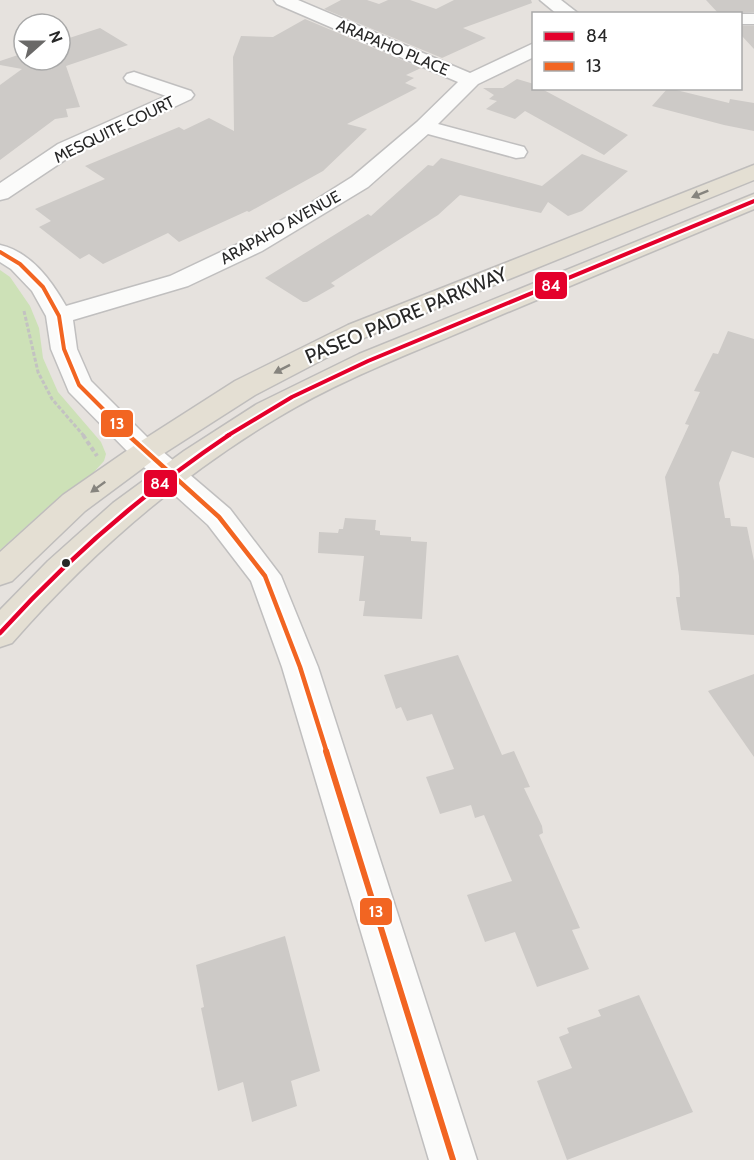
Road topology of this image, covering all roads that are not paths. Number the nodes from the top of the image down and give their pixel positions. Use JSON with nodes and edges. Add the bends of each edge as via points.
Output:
{"nodes":[{"id":1,"x":283,"y":0,"type":"edge"},
{"id":2,"x":549,"y":0,"type":"edge"},
{"id":3,"x":567,"y":12,"type":"edge"},
{"id":4,"x":532,"y":50,"type":"edge"},
{"id":5,"x":134,"y":78,"type":"dead end"},
{"id":6,"x":471,"y":80,"type":"junction"},
{"id":7,"x":424,"y":126,"type":"junction"},
{"id":8,"x":516,"y":152,"type":"dead end"},
{"id":9,"x":754,"y":172,"type":"edge"},
{"id":10,"x":0,"y":193,"type":"edge"},
{"id":11,"x":754,"y":201,"type":"edge"},
{"id":12,"x":0,"y":252,"type":"edge"},
{"id":13,"x":59,"y":316,"type":"junction"},
{"id":14,"x":145,"y":452,"type":"junction"},
{"id":15,"x":172,"y":474,"type":"junction"},
{"id":16,"x":0,"y":572,"type":"edge"},
{"id":17,"x":0,"y":633,"type":"edge"},
{"id":18,"x":453,"y":1160,"type":"edge"}],
"edges":[{"from":1,"to":6,"type":"street","name":"ARAPAHO PLACE"},
{"from":2,"to":3,"type":"street"},
{"from":4,"to":6,"type":"street","name":"ARAPAHO AVENUE"},
{"from":5,"to":10,"type":"street","name":"MESQUITE COURT","via":[[184,95],[66,149]]},
{"from":6,"to":7,"type":"street","name":"ARAPAHO AVENUE"},
{"from":7,"to":8,"type":"street"},
{"from":7,"to":13,"type":"street","name":"ARAPAHO AVENUE","via":[[360,182],[252,246],[179,281]]},
{"from":9,"to":14,"type":"main road","name":"PASEO PADRE PARKWAY","one_way":true,"via":[[357,332],[245,388]]},
{"from":11,"to":15,"type":"main road","name":"PASEO PADRE PARKWAY","via":[[370,360],[268,411]]},
{"from":12,"to":13,"type":"street","via":[[20,264],[44,287]]},
{"from":13,"to":14,"type":"street","via":[[64,350],[79,385]]},
{"from":14,"to":15,"type":"street"},
{"from":14,"to":16,"type":"main road","name":"PASEO PADRE PARKWAY","one_way":true,"via":[[74,504]]},
{"from":15,"to":17,"type":"main road","name":"PASEO PADRE PARKWAY","via":[[92,539],[35,592]]},
{"from":15,"to":18,"type":"street","via":[[219,517],[265,576],[300,667]]}]}
